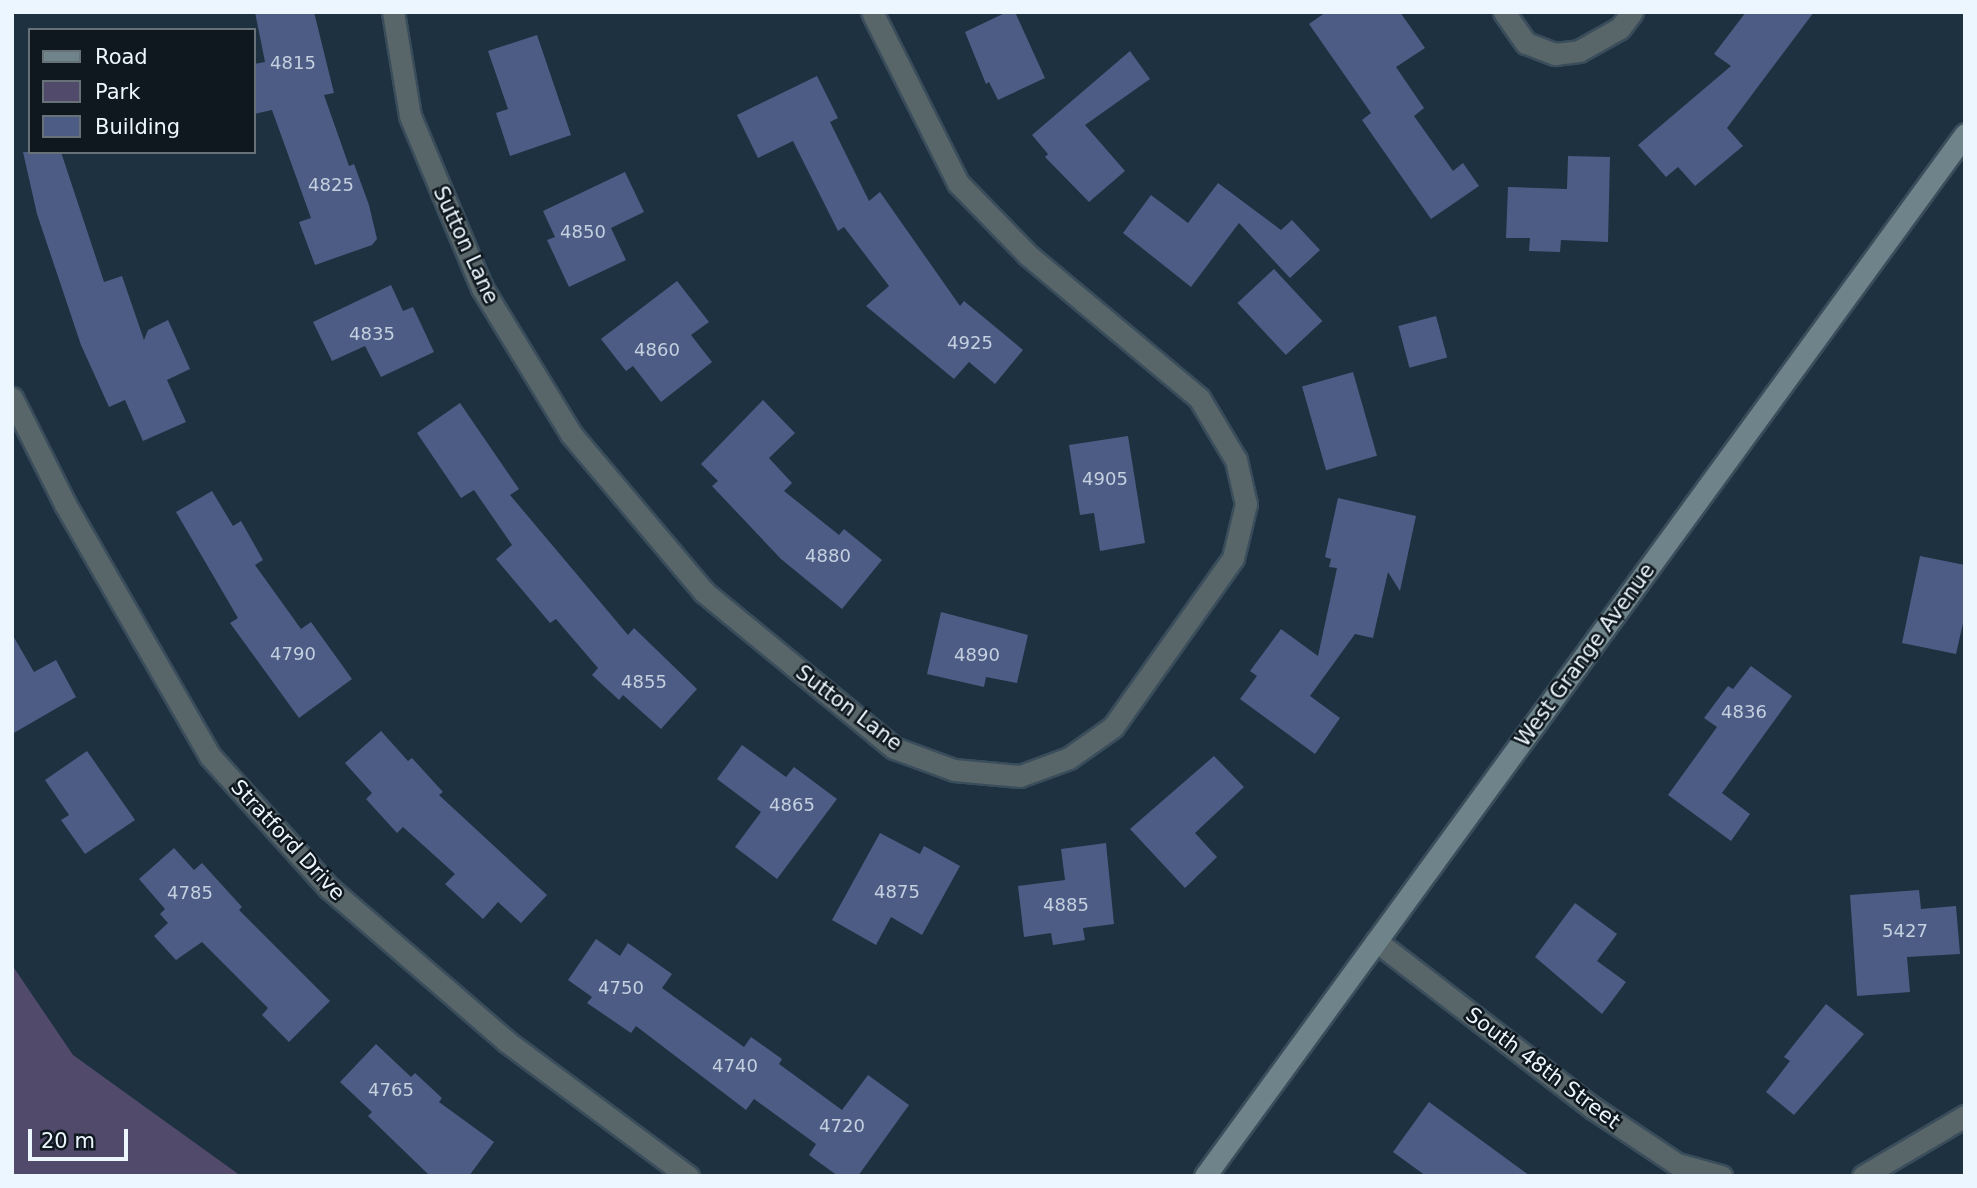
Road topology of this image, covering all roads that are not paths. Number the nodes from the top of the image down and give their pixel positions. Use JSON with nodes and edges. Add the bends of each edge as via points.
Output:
{"nodes":[{"id":1,"x":393,"y":12,"type":"edge"},
{"id":2,"x":872,"y":12,"type":"edge"},
{"id":3,"x":1504,"y":12,"type":"edge"},
{"id":4,"x":1632,"y":12,"type":"edge"},
{"id":5,"x":1965,"y":134,"type":"edge"},
{"id":6,"x":12,"y":398,"type":"edge"},
{"id":7,"x":1376,"y":941,"type":"junction"},
{"id":8,"x":1965,"y":1115,"type":"edge"},
{"id":9,"x":688,"y":1176,"type":"edge"},
{"id":10,"x":1205,"y":1176,"type":"edge"},
{"id":11,"x":1721,"y":1176,"type":"edge"},
{"id":12,"x":1863,"y":1176,"type":"edge"}],
"edges":[{"from":1,"to":2,"type":"street","name":"Sutton Lane","via":[[410,116],[482,288],[571,434],[704,592],[894,748],[954,770],[1020,776],[1069,758],[1113,727],[1233,558],[1246,504],[1236,460],[1199,398],[1028,255],[958,183]]},
{"from":3,"to":4,"type":"street","via":[[1526,43],[1555,54],[1579,51],[1620,28]]},
{"from":5,"to":7,"type":"street","name":"West Grange Avenue"},
{"from":6,"to":9,"type":"street","name":"Stratford Drive","via":[[65,504],[210,756],[329,888],[506,1041]]},
{"from":7,"to":10,"type":"street","name":"West Grange Avenue"},
{"from":7,"to":11,"type":"street","name":"South 48th Street","via":[[1593,1108],[1677,1164]]},
{"from":8,"to":12,"type":"street"}]}
